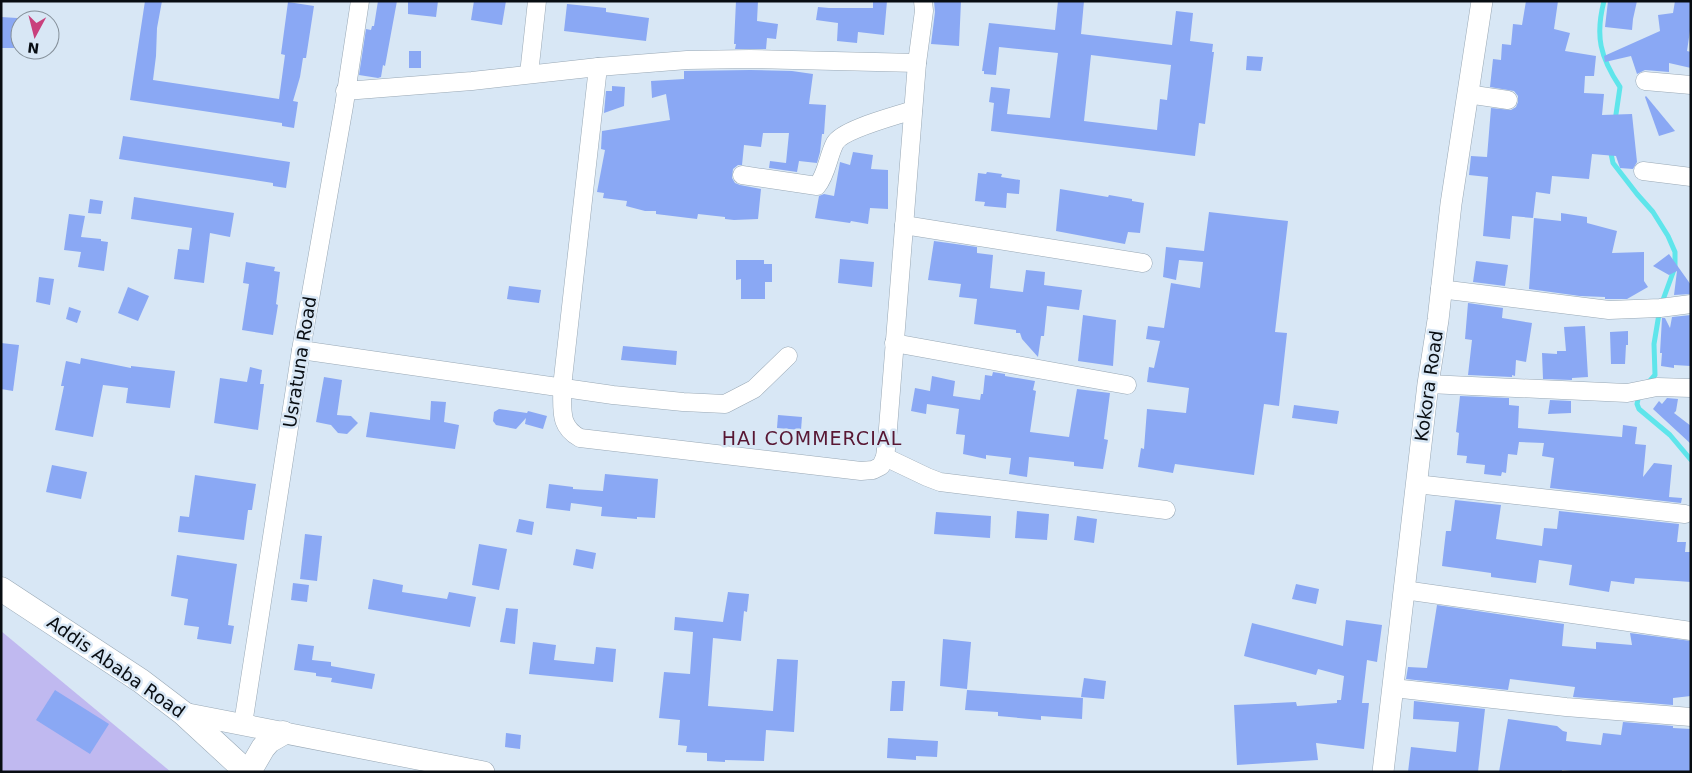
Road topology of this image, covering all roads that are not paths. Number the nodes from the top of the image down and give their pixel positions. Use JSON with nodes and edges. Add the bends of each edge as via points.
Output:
{"nodes":[{"id":1,"x":360,"y":1,"type":"edge"},
{"id":2,"x":537,"y":1,"type":"edge"},
{"id":3,"x":923,"y":1,"type":"edge"},
{"id":4,"x":1482,"y":1,"type":"edge"},
{"id":5,"x":917,"y":63,"type":"junction"},
{"id":6,"x":598,"y":67,"type":"junction"},
{"id":7,"x":529,"y":74,"type":"junction"},
{"id":8,"x":1645,"y":81,"type":"dead end"},
{"id":9,"x":1691,"y":86,"type":"edge"},
{"id":10,"x":345,"y":91,"type":"junction"},
{"id":11,"x":1468,"y":94,"type":"junction"},
{"id":12,"x":1508,"y":100,"type":"dead end"},
{"id":13,"x":913,"y":110,"type":"junction"},
{"id":14,"x":1643,"y":171,"type":"dead end"},
{"id":15,"x":742,"y":175,"type":"dead end"},
{"id":16,"x":1691,"y":177,"type":"edge"},
{"id":17,"x":904,"y":225,"type":"junction"},
{"id":18,"x":1143,"y":263,"type":"dead end"},
{"id":19,"x":1440,"y":289,"type":"junction"},
{"id":20,"x":1691,"y":304,"type":"edge"},
{"id":21,"x":894,"y":343,"type":"junction"},
{"id":22,"x":301,"y":350,"type":"junction"},
{"id":23,"x":788,"y":356,"type":"dead end"},
{"id":24,"x":1428,"y":384,"type":"junction"},
{"id":25,"x":1127,"y":385,"type":"dead end"},
{"id":26,"x":562,"y":387,"type":"junction"},
{"id":27,"x":1691,"y":388,"type":"edge"},
{"id":28,"x":885,"y":457,"type":"junction"},
{"id":29,"x":1416,"y":484,"type":"junction"},
{"id":30,"x":1166,"y":510,"type":"dead end"},
{"id":31,"x":1686,"y":514,"type":"dead end"},
{"id":32,"x":1,"y":589,"type":"edge"},
{"id":33,"x":1404,"y":590,"type":"junction"},
{"id":34,"x":1691,"y":630,"type":"edge"},
{"id":35,"x":1393,"y":688,"type":"junction"},
{"id":36,"x":183,"y":713,"type":"junction"},
{"id":37,"x":1691,"y":717,"type":"edge"},
{"id":38,"x":243,"y":724,"type":"junction"},
{"id":39,"x":283,"y":733,"type":"junction"},
{"id":40,"x":248,"y":772,"type":"edge"},
{"id":41,"x":484,"y":772,"type":"edge"},
{"id":42,"x":1383,"y":772,"type":"edge"}],
"edges":[{"from":1,"to":10,"type":"street","name":"Usratuna Road"},
{"from":2,"to":7,"type":"street"},
{"from":3,"to":5,"type":"street"},
{"from":4,"to":11,"type":"street","name":"Kokora Road"},
{"from":5,"to":6,"type":"street","via":[[750,59]]},
{"from":5,"to":13,"type":"street"},
{"from":6,"to":7,"type":"street"},
{"from":6,"to":26,"type":"street"},
{"from":7,"to":10,"type":"street"},
{"from":8,"to":9,"type":"street"},
{"from":10,"to":22,"type":"street","name":"Usratuna Road"},
{"from":11,"to":12,"type":"street"},
{"from":11,"to":19,"type":"street","name":"Kokora Road"},
{"from":13,"to":15,"type":"street","via":[[841,136],[817,186]]},
{"from":13,"to":17,"type":"street"},
{"from":14,"to":16,"type":"street"},
{"from":17,"to":18,"type":"street"},
{"from":17,"to":21,"type":"street"},
{"from":19,"to":20,"type":"street","via":[[1609,310]]},
{"from":19,"to":24,"type":"street","name":"Kokora Road"},
{"from":21,"to":25,"type":"street"},
{"from":21,"to":28,"type":"street"},
{"from":22,"to":26,"type":"street"},
{"from":22,"to":38,"type":"street","name":"Usratuna Road"},
{"from":23,"to":26,"type":"street","via":[[754,389],[725,404]]},
{"from":24,"to":27,"type":"street","via":[[1626,393],[1657,387]]},
{"from":24,"to":29,"type":"street","name":"Kokora Road"},
{"from":26,"to":28,"type":"street","via":[[566,427],[580,438],[861,471],[881,466]]},
{"from":28,"to":30,"type":"street","via":[[940,482]]},
{"from":29,"to":31,"type":"street"},
{"from":29,"to":33,"type":"street","name":"Kokora Road"},
{"from":32,"to":36,"type":"main road","name":"Addis Ababa Road","via":[[141,681]]},
{"from":33,"to":34,"type":"street"},
{"from":33,"to":35,"type":"street","name":"Kokora Road"},
{"from":35,"to":37,"type":"street"},
{"from":35,"to":42,"type":"street","name":"Kokora Road"},
{"from":36,"to":38,"type":"street"},
{"from":36,"to":40,"type":"main road","name":"Addis Ababa Road"},
{"from":38,"to":39,"type":"street"},
{"from":39,"to":40,"type":"main road","via":[[269,741]]},
{"from":39,"to":41,"type":"street"}]}
